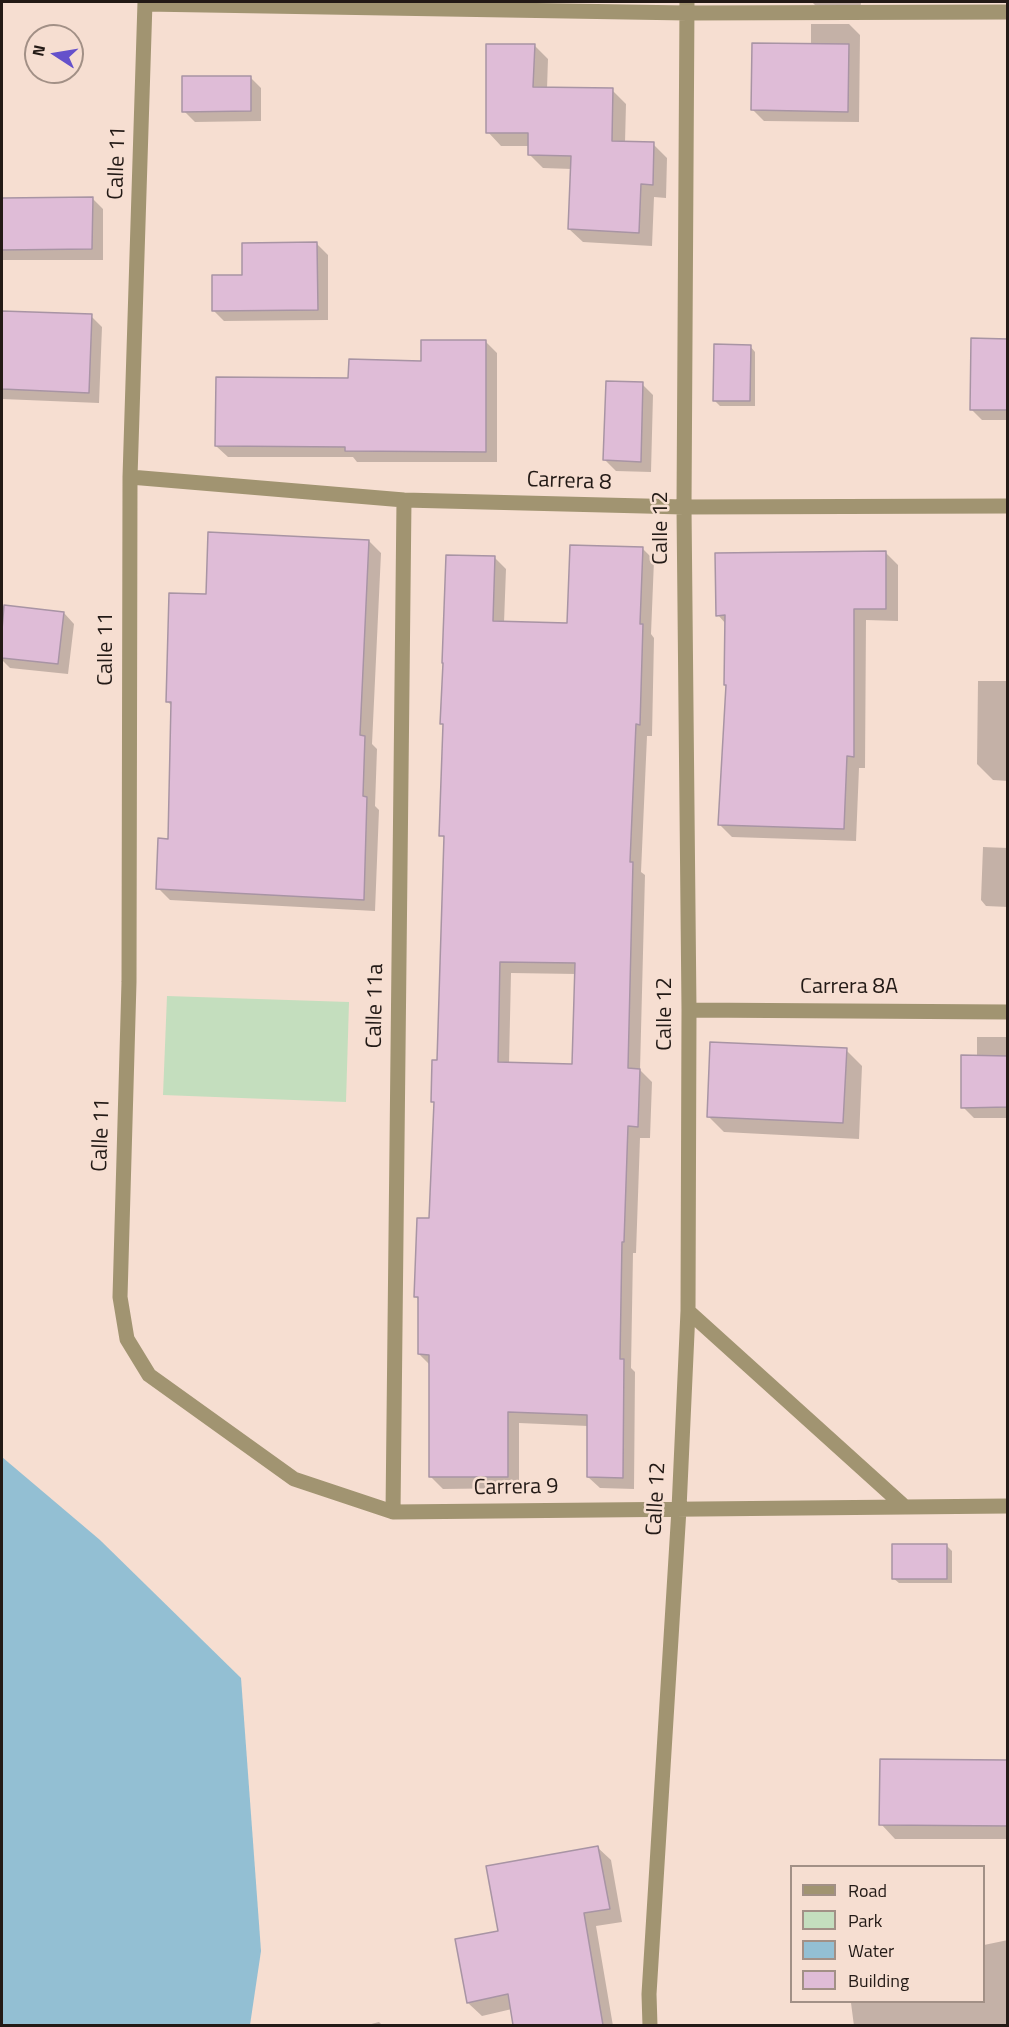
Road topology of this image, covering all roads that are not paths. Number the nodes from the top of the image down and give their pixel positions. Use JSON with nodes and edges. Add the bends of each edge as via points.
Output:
{"nodes":[{"id":1,"x":146,"y":3,"type":"edge"},
{"id":2,"x":687,"y":7,"type":"edge"},
{"id":3,"x":1008,"y":12,"type":"edge"},
{"id":4,"x":130,"y":477,"type":"junction"},
{"id":5,"x":404,"y":500,"type":"junction"},
{"id":6,"x":1008,"y":506,"type":"edge"},
{"id":7,"x":684,"y":507,"type":"junction"},
{"id":8,"x":689,"y":1010,"type":"junction"},
{"id":9,"x":1008,"y":1012,"type":"edge"},
{"id":10,"x":120,"y":1297,"type":"joint"},
{"id":11,"x":688,"y":1311,"type":"junction"},
{"id":12,"x":1008,"y":1506,"type":"edge"},
{"id":13,"x":905,"y":1507,"type":"junction"},
{"id":14,"x":679,"y":1509,"type":"junction"},
{"id":15,"x":393,"y":1512,"type":"junction"},
{"id":16,"x":650,"y":2025,"type":"edge"}],
"edges":[{"from":1,"to":2,"type":"street"},
{"from":1,"to":4,"type":"street","name":"Calle 11"},
{"from":2,"to":3,"type":"street"},
{"from":2,"to":7,"type":"street","name":"Calle 12"},
{"from":4,"to":5,"type":"street","name":"Carrera 8"},
{"from":4,"to":10,"type":"street","name":"Calle 11","via":[[129,982]]},
{"from":5,"to":7,"type":"street","name":"Carrera 8"},
{"from":5,"to":15,"type":"street","name":"Calle 11a"},
{"from":6,"to":7,"type":"street","name":"Carrera 8"},
{"from":7,"to":8,"type":"street","name":"Calle 12"},
{"from":8,"to":9,"type":"street","name":"Carrera 8A"},
{"from":8,"to":11,"type":"street","name":"Calle 12"},
{"from":10,"to":15,"type":"street","name":"Carrera 9","via":[[127,1339],[149,1375],[294,1479]]},
{"from":11,"to":13,"type":"street"},
{"from":11,"to":14,"type":"street","name":"Calle 12"},
{"from":12,"to":13,"type":"street","name":"Carrera 9"},
{"from":13,"to":14,"type":"street","name":"Carrera 9"},
{"from":14,"to":15,"type":"street","name":"Carrera 9"},
{"from":14,"to":16,"type":"street","name":"Calle 12"}]}
